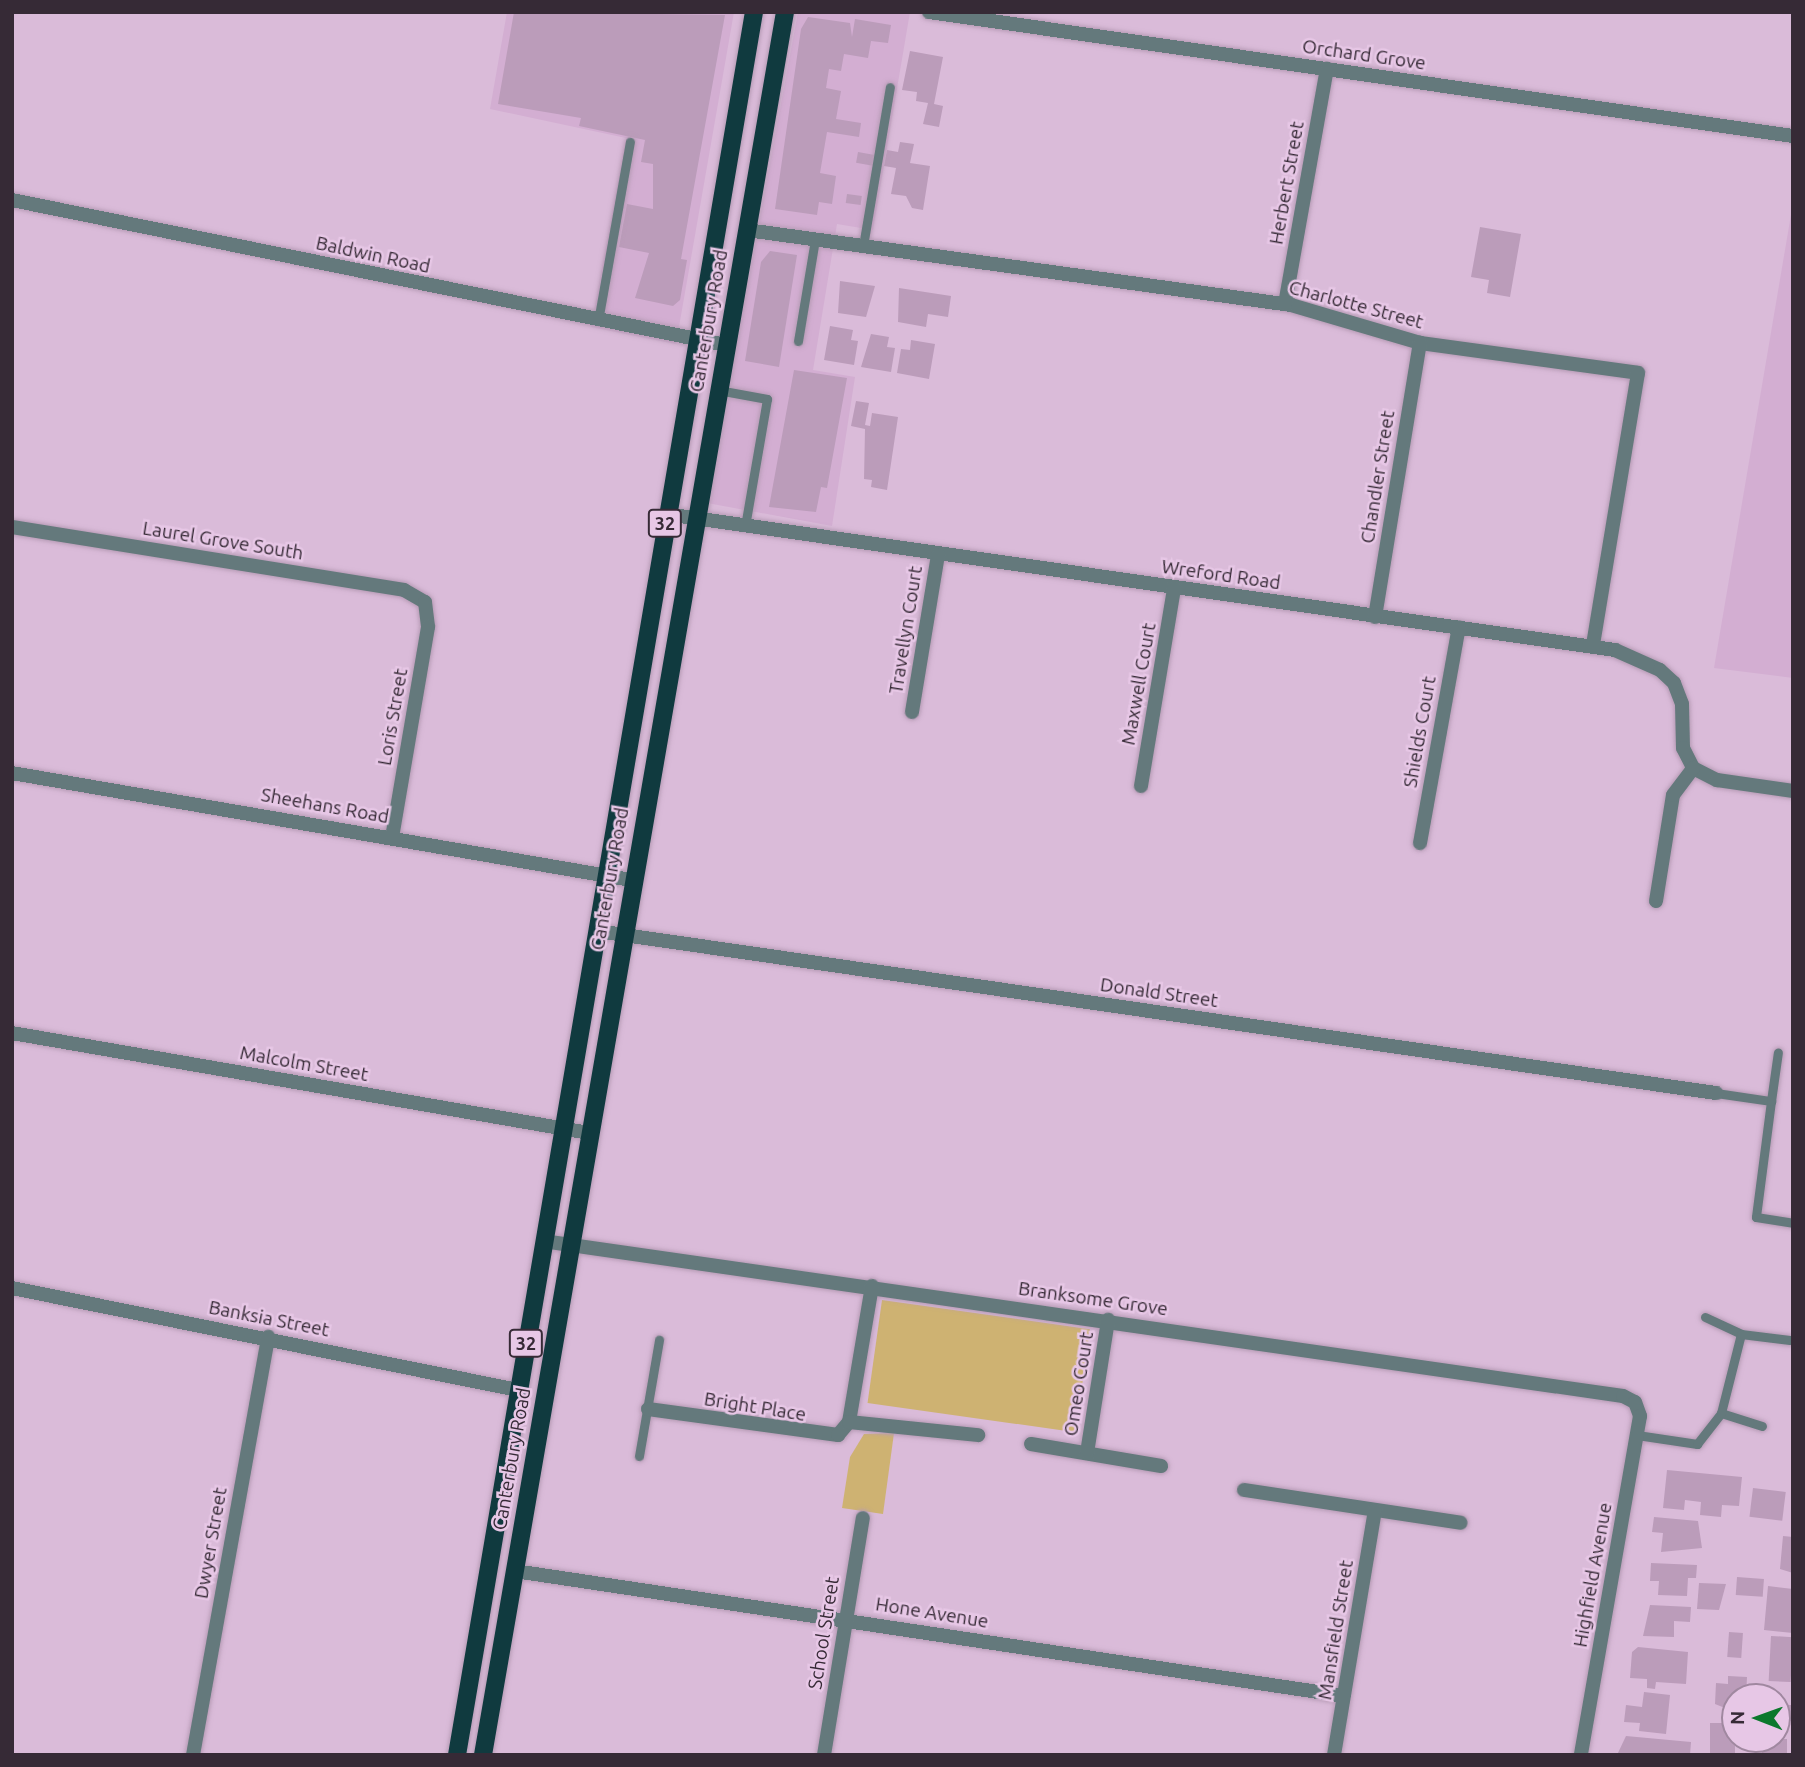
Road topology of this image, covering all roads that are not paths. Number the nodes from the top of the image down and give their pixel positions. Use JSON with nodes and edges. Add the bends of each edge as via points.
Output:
{"nodes":[{"id":1,"x":754,"y":12,"type":"edge"},
{"id":2,"x":785,"y":12,"type":"edge"},
{"id":3,"x":929,"y":12,"type":"edge"},
{"id":4,"x":1327,"y":69,"type":"junction"},
{"id":5,"x":890,"y":87,"type":"dead end"},
{"id":6,"x":1793,"y":136,"type":"edge"},
{"id":7,"x":630,"y":142,"type":"dead end"},
{"id":8,"x":12,"y":200,"type":"edge"},
{"id":9,"x":747,"y":230,"type":"junction"},
{"id":10,"x":815,"y":239,"type":"junction"},
{"id":11,"x":863,"y":246,"type":"junction"},
{"id":12,"x":1285,"y":304,"type":"junction"},
{"id":13,"x":598,"y":321,"type":"junction"},
{"id":14,"x":696,"y":339,"type":"junction"},
{"id":15,"x":798,"y":341,"type":"dead end"},
{"id":16,"x":1420,"y":343,"type":"junction"},
{"id":17,"x":726,"y":345,"type":"junction"},
{"id":18,"x":718,"y":390,"type":"junction"},
{"id":19,"x":666,"y":514,"type":"junction"},
{"id":20,"x":695,"y":520,"type":"junction"},
{"id":21,"x":12,"y":527,"type":"edge"},
{"id":22,"x":745,"y":527,"type":"junction"},
{"id":23,"x":938,"y":555,"type":"junction"},
{"id":24,"x":1174,"y":588,"type":"junction"},
{"id":25,"x":425,"y":602,"type":"joint"},
{"id":26,"x":1375,"y":617,"type":"junction"},
{"id":27,"x":1459,"y":627,"type":"junction"},
{"id":28,"x":1593,"y":646,"type":"junction"},
{"id":29,"x":912,"y":712,"type":"dead end"},
{"id":30,"x":1693,"y":768,"type":"junction"},
{"id":31,"x":12,"y":773,"type":"edge"},
{"id":32,"x":1141,"y":786,"type":"dead end"},
{"id":33,"x":1793,"y":791,"type":"edge"},
{"id":34,"x":392,"y":837,"type":"junction"},
{"id":35,"x":1419,"y":843,"type":"dead end"},
{"id":36,"x":606,"y":876,"type":"junction"},
{"id":37,"x":631,"y":880,"type":"junction"},
{"id":38,"x":1656,"y":901,"type":"dead end"},
{"id":39,"x":597,"y":931,"type":"junction"},
{"id":40,"x":622,"y":935,"type":"junction"},
{"id":41,"x":12,"y":1034,"type":"edge"},
{"id":42,"x":1778,"y":1052,"type":"dead end"},
{"id":43,"x":1716,"y":1093,"type":"joint"},
{"id":44,"x":1771,"y":1101,"type":"junction"},
{"id":45,"x":563,"y":1129,"type":"junction"},
{"id":46,"x":589,"y":1133,"type":"junction"},
{"id":47,"x":1793,"y":1223,"type":"edge"},
{"id":48,"x":543,"y":1241,"type":"junction"},
{"id":49,"x":570,"y":1244,"type":"junction"},
{"id":50,"x":872,"y":1286,"type":"junction"},
{"id":51,"x":12,"y":1288,"type":"edge"},
{"id":52,"x":1705,"y":1317,"type":"dead end"},
{"id":53,"x":1108,"y":1320,"type":"junction"},
{"id":54,"x":1741,"y":1334,"type":"junction"},
{"id":55,"x":268,"y":1337,"type":"junction"},
{"id":56,"x":659,"y":1340,"type":"dead end"},
{"id":57,"x":1790,"y":1340,"type":"dead end"},
{"id":58,"x":518,"y":1390,"type":"junction"},
{"id":59,"x":1635,"y":1402,"type":"joint"},
{"id":60,"x":648,"y":1409,"type":"junction"},
{"id":61,"x":1721,"y":1413,"type":"junction"},
{"id":62,"x":849,"y":1422,"type":"junction"},
{"id":63,"x":1762,"y":1426,"type":"dead end"},
{"id":64,"x":978,"y":1435,"type":"dead end"},
{"id":65,"x":1637,"y":1435,"type":"junction"},
{"id":66,"x":1031,"y":1444,"type":"dead end"},
{"id":67,"x":1087,"y":1453,"type":"junction"},
{"id":68,"x":639,"y":1456,"type":"dead end"},
{"id":69,"x":1161,"y":1466,"type":"dead end"},
{"id":70,"x":1244,"y":1490,"type":"dead end"},
{"id":71,"x":1375,"y":1511,"type":"junction"},
{"id":72,"x":863,"y":1518,"type":"dead end"},
{"id":73,"x":1461,"y":1523,"type":"dead end"},
{"id":74,"x":515,"y":1571,"type":"junction"},
{"id":75,"x":846,"y":1619,"type":"junction"},
{"id":76,"x":1344,"y":1696,"type":"junction"},
{"id":77,"x":193,"y":1755,"type":"edge"},
{"id":78,"x":457,"y":1755,"type":"edge"},
{"id":79,"x":483,"y":1755,"type":"edge"},
{"id":80,"x":824,"y":1755,"type":"edge"},
{"id":81,"x":1335,"y":1755,"type":"edge"},
{"id":82,"x":1581,"y":1755,"type":"edge"}],
"edges":[{"from":1,"to":14,"type":"main road","name":"Canterbury Road","number":"32"},
{"from":2,"to":9,"type":"main road","name":"Canterbury Road","number":"32"},
{"from":3,"to":4,"type":"street","name":"Orchard Grove"},
{"from":4,"to":6,"type":"street","name":"Orchard Grove"},
{"from":4,"to":12,"type":"street","name":"Herbert Street"},
{"from":5,"to":11,"type":"lane"},
{"from":7,"to":13,"type":"lane"},
{"from":8,"to":13,"type":"street","name":"Baldwin Road"},
{"from":9,"to":10,"type":"street","name":"Charlotte Street"},
{"from":9,"to":17,"type":"main road","name":"Canterbury Road","number":"32"},
{"from":10,"to":11,"type":"street","name":"Charlotte Street"},
{"from":10,"to":15,"type":"lane"},
{"from":11,"to":12,"type":"street","name":"Charlotte Street"},
{"from":12,"to":16,"type":"street","name":"Charlotte Street"},
{"from":13,"to":14,"type":"street","name":"Baldwin Road"},
{"from":14,"to":17,"type":"street","name":"Baldwin Road"},
{"from":14,"to":19,"type":"main road","name":"Canterbury Road","number":"32"},
{"from":16,"to":26,"type":"street","name":"Chandler Street"},
{"from":16,"to":28,"type":"street","name":"Charlotte Street","via":[[1638,373]]},
{"from":17,"to":18,"type":"main road","name":"Canterbury Road","number":"32"},
{"from":18,"to":20,"type":"main road","name":"Canterbury Road","number":"32"},
{"from":18,"to":22,"type":"lane","via":[[767,399]]},
{"from":19,"to":20,"type":"street","name":"Wreford Road"},
{"from":19,"to":36,"type":"main road","name":"Canterbury Road","number":"32"},
{"from":20,"to":22,"type":"street","name":"Wreford Road"},
{"from":20,"to":37,"type":"main road","name":"Canterbury Road","number":"32"},
{"from":21,"to":25,"type":"street","name":"Laurel Grove South","via":[[404,590]]},
{"from":22,"to":23,"type":"street","name":"Wreford Road"},
{"from":23,"to":24,"type":"street","name":"Wreford Road"},
{"from":23,"to":29,"type":"street","name":"Travellyn Court"},
{"from":24,"to":26,"type":"street","name":"Wreford Road"},
{"from":24,"to":32,"type":"street","name":"Maxwell Court"},
{"from":25,"to":34,"type":"street","name":"Loris Street","via":[[428,627]]},
{"from":26,"to":27,"type":"street","name":"Wreford Road"},
{"from":27,"to":28,"type":"street","name":"Wreford Road"},
{"from":27,"to":35,"type":"street","name":"Shields Court"},
{"from":28,"to":30,"type":"street","name":"Wreford Road","via":[[1643,660],[1674,683],[1682,704],[1683,748]]},
{"from":30,"to":33,"type":"street","via":[[1717,780]]},
{"from":30,"to":38,"type":"street","via":[[1673,796]]},
{"from":31,"to":34,"type":"street","name":"Sheehans Road"},
{"from":34,"to":36,"type":"street","name":"Sheehans Road"},
{"from":36,"to":37,"type":"street","name":"Sheehans Road"},
{"from":36,"to":39,"type":"main road","name":"Canterbury Road","number":"32"},
{"from":37,"to":40,"type":"main road","name":"Canterbury Road","number":"32"},
{"from":39,"to":40,"type":"street","name":"Donald Street"},
{"from":39,"to":45,"type":"main road","name":"Canterbury Road","number":"32"},
{"from":40,"to":43,"type":"street","name":"Donald Street"},
{"from":40,"to":46,"type":"main road","name":"Canterbury Road","number":"32"},
{"from":41,"to":45,"type":"street","name":"Malcolm Street"},
{"from":42,"to":44,"type":"lane"},
{"from":43,"to":44,"type":"lane"},
{"from":44,"to":47,"type":"lane","via":[[1756,1217]]},
{"from":45,"to":46,"type":"street","name":"Malcolm Street"},
{"from":45,"to":48,"type":"main road","name":"Canterbury Road","number":"32"},
{"from":46,"to":49,"type":"main road","name":"Canterbury Road","number":"32"},
{"from":48,"to":49,"type":"street","name":"Branksome Grove"},
{"from":48,"to":58,"type":"main road","name":"Canterbury Road","number":"32"},
{"from":49,"to":50,"type":"street","name":"Branksome Grove"},
{"from":49,"to":74,"type":"main road","name":"Canterbury Road","number":"32"},
{"from":50,"to":53,"type":"street","name":"Branksome Grove"},
{"from":50,"to":62,"type":"street"},
{"from":51,"to":55,"type":"street","name":"Banksia Street"},
{"from":52,"to":54,"type":"lane"},
{"from":53,"to":59,"type":"street","name":"Branksome Grove","via":[[1623,1396]]},
{"from":53,"to":67,"type":"street","name":"Omeo Court"},
{"from":54,"to":57,"type":"lane"},
{"from":54,"to":61,"type":"lane"},
{"from":55,"to":58,"type":"street","name":"Banksia Street"},
{"from":55,"to":77,"type":"street","name":"Dwyer Street"},
{"from":56,"to":60,"type":"lane"},
{"from":58,"to":78,"type":"main road","name":"Canterbury Road","number":"32"},
{"from":59,"to":65,"type":"street","name":"Highfield Avenue","via":[[1640,1416]]},
{"from":60,"to":62,"type":"street","name":"Bright Place","via":[[824,1437],[838,1435]]},
{"from":60,"to":68,"type":"lane"},
{"from":61,"to":63,"type":"lane"},
{"from":61,"to":65,"type":"lane","via":[[1698,1444]]},
{"from":62,"to":64,"type":"street"},
{"from":65,"to":82,"type":"street","name":"Highfield Avenue"},
{"from":66,"to":67,"type":"street","name":"Omeo Court"},
{"from":67,"to":69,"type":"street","name":"Omeo Court"},
{"from":70,"to":71,"type":"street"},
{"from":71,"to":73,"type":"street"},
{"from":71,"to":76,"type":"street","name":"Mansfield Street"},
{"from":72,"to":75,"type":"street","name":"School Street"},
{"from":74,"to":75,"type":"street","name":"Hone Avenue"},
{"from":74,"to":79,"type":"main road","name":"Canterbury Road","number":"32"},
{"from":75,"to":76,"type":"street","name":"Hone Avenue"},
{"from":75,"to":80,"type":"street","name":"School Street"},
{"from":76,"to":81,"type":"street","name":"Mansfield Street"}]}
